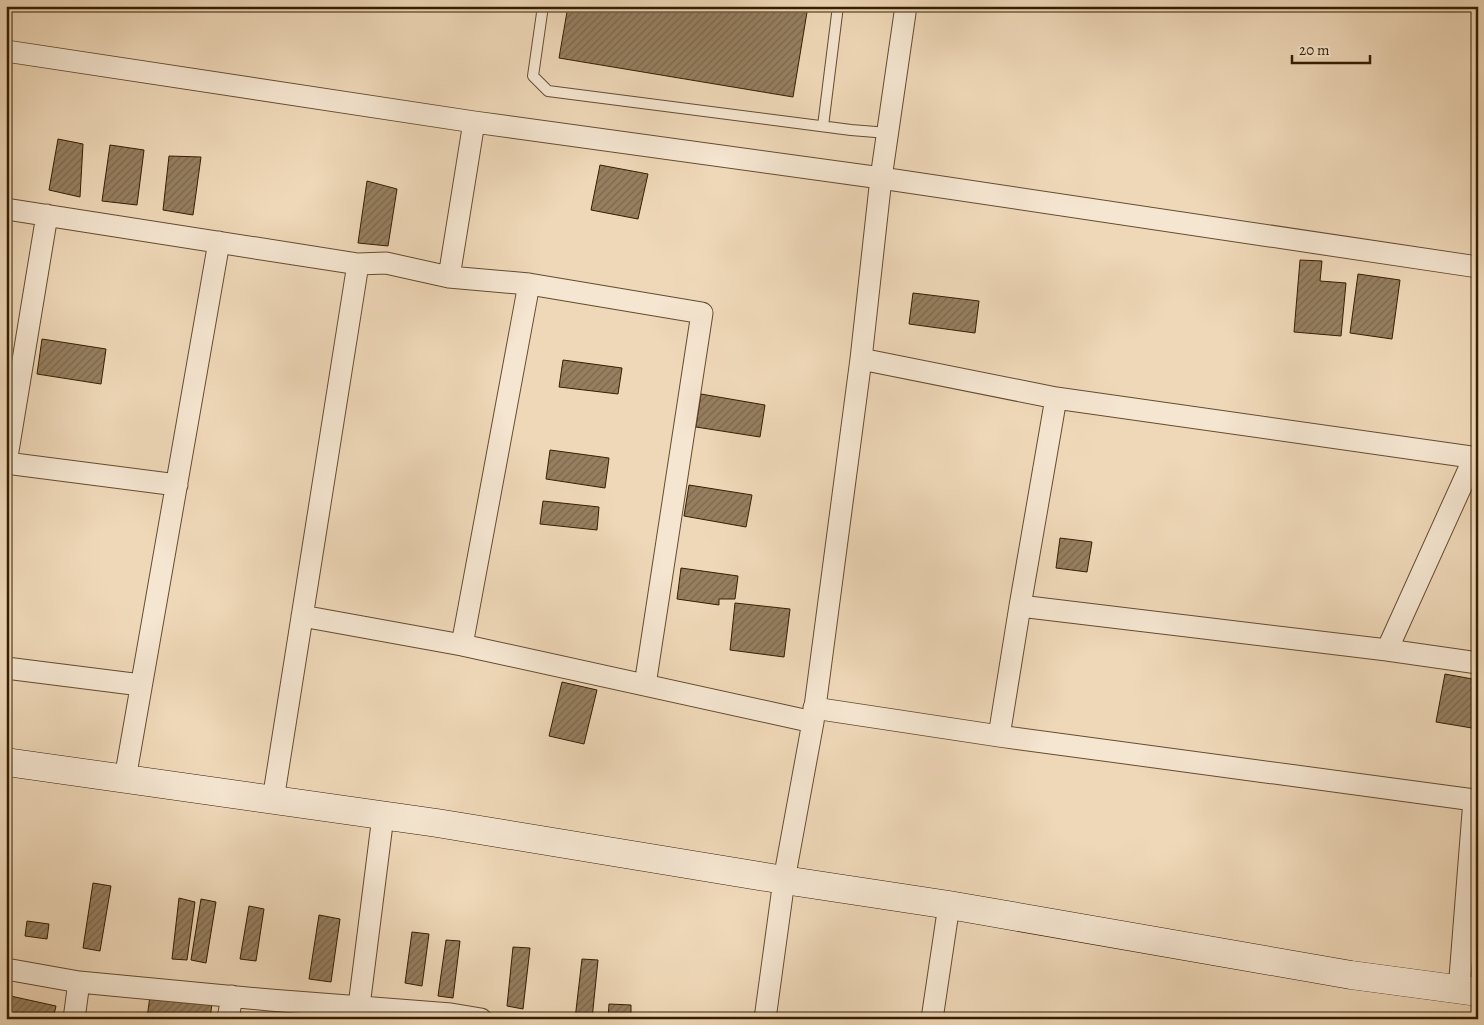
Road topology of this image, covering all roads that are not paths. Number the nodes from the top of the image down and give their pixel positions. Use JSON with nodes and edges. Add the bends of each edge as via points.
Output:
{"nodes":[{"id":1,"x":543,"y":6,"type":"edge"},
{"id":2,"x":838,"y":6,"type":"edge"},
{"id":3,"x":906,"y":6,"type":"edge"},
{"id":4,"x":6,"y":51,"type":"edge"},
{"id":5,"x":474,"y":122,"type":"junction"},
{"id":6,"x":823,"y":126,"type":"junction"},
{"id":7,"x":888,"y":133,"type":"junction"},
{"id":8,"x":881,"y":178,"type":"junction"},
{"id":9,"x":6,"y":209,"type":"edge"},
{"id":10,"x":47,"y":215,"type":"junction"},
{"id":11,"x":219,"y":242,"type":"junction"},
{"id":12,"x":358,"y":264,"type":"junction"},
{"id":13,"x":1478,"y":267,"type":"edge"},
{"id":14,"x":449,"y":277,"type":"junction"},
{"id":15,"x":529,"y":284,"type":"junction"},
{"id":16,"x":861,"y":360,"type":"junction"},
{"id":17,"x":1056,"y":398,"type":"junction"},
{"id":18,"x":1476,"y":458,"type":"edge"},
{"id":19,"x":6,"y":463,"type":"edge"},
{"id":20,"x":176,"y":485,"type":"junction"},
{"id":21,"x":1020,"y":606,"type":"junction"},
{"id":22,"x":302,"y":616,"type":"junction"},
{"id":23,"x":462,"y":645,"type":"junction"},
{"id":24,"x":1387,"y":650,"type":"junction"},
{"id":25,"x":1478,"y":663,"type":"edge"},
{"id":26,"x":6,"y":668,"type":"edge"},
{"id":27,"x":142,"y":685,"type":"junction"},
{"id":28,"x":645,"y":685,"type":"junction"},
{"id":29,"x":814,"y":715,"type":"junction"},
{"id":30,"x":999,"y":736,"type":"junction"},
{"id":31,"x":6,"y":762,"type":"edge"},
{"id":32,"x":125,"y":779,"type":"junction"},
{"id":33,"x":274,"y":800,"type":"junction"},
{"id":34,"x":383,"y":816,"type":"junction"},
{"id":35,"x":784,"y":880,"type":"junction"},
{"id":36,"x":949,"y":905,"type":"junction"},
{"id":37,"x":6,"y":969,"type":"edge"},
{"id":38,"x":79,"y":982,"type":"junction"},
{"id":39,"x":1468,"y":991,"type":"edge"},
{"id":40,"x":232,"y":996,"type":"junction"},
{"id":41,"x":359,"y":1006,"type":"junction"},
{"id":42,"x":451,"y":1016,"type":"edge"},
{"id":43,"x":74,"y":1019,"type":"edge"},
{"id":44,"x":228,"y":1019,"type":"edge"},
{"id":45,"x":481,"y":1019,"type":"edge"},
{"id":46,"x":765,"y":1019,"type":"edge"},
{"id":47,"x":932,"y":1019,"type":"edge"}],
"edges":[{"from":1,"to":6,"type":"lane","via":[[533,76],[548,90]]},
{"from":2,"to":6,"type":"lane"},
{"from":3,"to":7,"type":"street"},
{"from":4,"to":5,"type":"street"},
{"from":5,"to":8,"type":"street"},
{"from":5,"to":14,"type":"street"},
{"from":6,"to":7,"type":"lane"},
{"from":7,"to":8,"type":"street"},
{"from":8,"to":13,"type":"street"},
{"from":8,"to":16,"type":"street"},
{"from":9,"to":10,"type":"street"},
{"from":10,"to":11,"type":"street"},
{"from":10,"to":19,"type":"street"},
{"from":11,"to":12,"type":"street"},
{"from":11,"to":20,"type":"street"},
{"from":12,"to":14,"type":"street","via":[[386,264]]},
{"from":12,"to":22,"type":"street"},
{"from":14,"to":15,"type":"street"},
{"from":15,"to":23,"type":"street"},
{"from":15,"to":28,"type":"street","via":[[702,313]]},
{"from":16,"to":17,"type":"street"},
{"from":16,"to":29,"type":"street"},
{"from":17,"to":18,"type":"street"},
{"from":17,"to":21,"type":"street"},
{"from":18,"to":24,"type":"street"},
{"from":19,"to":20,"type":"street"},
{"from":20,"to":27,"type":"street"},
{"from":21,"to":24,"type":"street"},
{"from":21,"to":30,"type":"street"},
{"from":22,"to":23,"type":"street"},
{"from":22,"to":33,"type":"street"},
{"from":23,"to":28,"type":"street"},
{"from":24,"to":25,"type":"street"},
{"from":26,"to":27,"type":"street"},
{"from":27,"to":32,"type":"street"},
{"from":28,"to":29,"type":"street"},
{"from":29,"to":30,"type":"street"},
{"from":29,"to":35,"type":"street"},
{"from":30,"to":39,"type":"street","via":[[1474,800]]},
{"from":31,"to":32,"type":"street"},
{"from":32,"to":33,"type":"street"},
{"from":33,"to":34,"type":"street"},
{"from":34,"to":35,"type":"street"},
{"from":34,"to":41,"type":"street"},
{"from":35,"to":36,"type":"street"},
{"from":35,"to":46,"type":"street"},
{"from":36,"to":39,"type":"street","via":[[1351,975]]},
{"from":36,"to":47,"type":"street"},
{"from":37,"to":38,"type":"street"},
{"from":38,"to":40,"type":"street"},
{"from":38,"to":43,"type":"street"},
{"from":40,"to":41,"type":"street"},
{"from":40,"to":44,"type":"street"},
{"from":41,"to":42,"type":"street"},
{"from":42,"to":45,"type":"street"}]}
